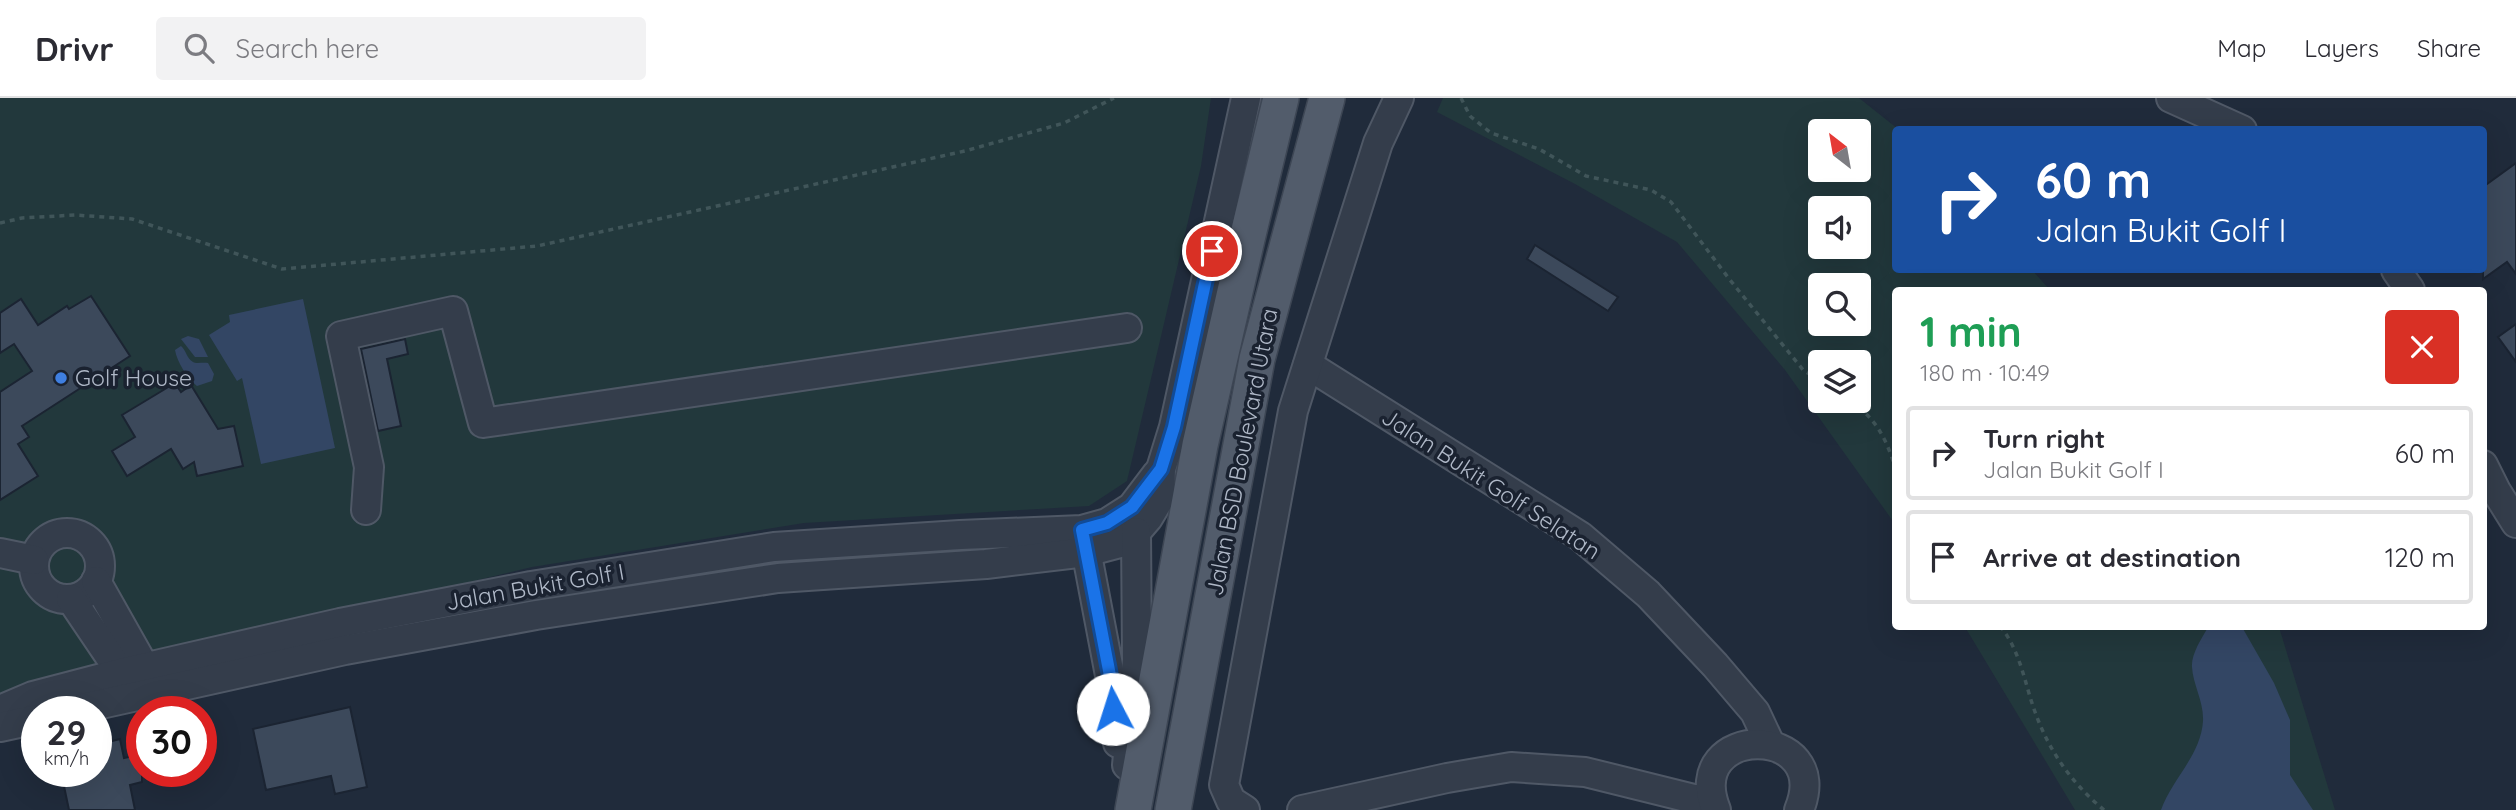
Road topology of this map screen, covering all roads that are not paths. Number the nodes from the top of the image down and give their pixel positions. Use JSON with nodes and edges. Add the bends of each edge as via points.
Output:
{"nodes":[{"id":1,"x":1246,"y":98,"type":"edge"},
{"id":2,"x":1281,"y":98,"type":"edge"},
{"id":3,"x":1327,"y":98,"type":"edge"},
{"id":4,"x":1399,"y":98,"type":"edge"},
{"id":5,"x":2171,"y":98,"type":"edge"},
{"id":6,"x":2233,"y":126,"type":"edge"},
{"id":7,"x":1128,"y":328,"type":"dead end"},
{"id":8,"x":1307,"y":365,"type":"junction"},
{"id":9,"x":1161,"y":469,"type":"junction"},
{"id":10,"x":2487,"y":472,"type":"edge"},
{"id":11,"x":366,"y":510,"type":"dead end"},
{"id":12,"x":2516,"y":523,"type":"edge"},
{"id":13,"x":1136,"y":532,"type":"junction"},
{"id":14,"x":1084,"y":541,"type":"junction"},
{"id":15,"x":0,"y":554,"type":"edge"},
{"id":16,"x":34,"y":560,"type":"junction"},
{"id":17,"x":96,"y":582,"type":"junction"},
{"id":18,"x":71,"y":599,"type":"junction"},
{"id":19,"x":138,"y":683,"type":"junction"},
{"id":20,"x":105,"y":696,"type":"edge"},
{"id":21,"x":0,"y":710,"type":"edge"},
{"id":22,"x":21,"y":722,"type":"edge"},
{"id":23,"x":0,"y":727,"type":"edge"},
{"id":24,"x":1770,"y":744,"type":"junction"},
{"id":25,"x":1126,"y":772,"type":"junction"},
{"id":26,"x":1714,"y":805,"type":"edge"},
{"id":27,"x":1122,"y":810,"type":"edge"},
{"id":28,"x":1133,"y":810,"type":"edge"},
{"id":29,"x":1173,"y":810,"type":"edge"},
{"id":30,"x":1245,"y":810,"type":"edge"},
{"id":31,"x":1302,"y":810,"type":"edge"},
{"id":32,"x":1799,"y":810,"type":"edge"}],
"edges":[{"from":1,"to":9,"type":"street","name":"Jalan Bukit Golf I"},
{"from":2,"to":28,"type":"main road","name":"Jalan BSD Boulevard Utara","via":[[1200,445]]},
{"from":3,"to":29,"type":"main road","name":"Jalan BSD Boulevard Utara","via":[[1257,359]]},
{"from":4,"to":8,"type":"street","via":[[1378,143]]},
{"from":5,"to":6,"type":"street"},
{"from":7,"to":11,"type":"street","via":[[483,423],[453,311],[341,336],[369,467]]},
{"from":8,"to":24,"type":"street","name":"Jalan Bukit Golf Selatan","via":[[1580,536],[1648,594],[1691,639],[1755,712]]},
{"from":8,"to":30,"type":"street","via":[[1293,411],[1225,776],[1227,796]]},
{"from":9,"to":13,"type":"street","name":"Jalan Bukit Golf I","via":[[1160,498]]},
{"from":9,"to":14,"type":"street","name":"Jalan Bukit Golf I","via":[[1132,507]]},
{"from":10,"to":12,"type":"street"},
{"from":13,"to":14,"type":"street","name":"Jalan Bukit Golf I","via":[[1120,543]]},
{"from":13,"to":25,"type":"street","via":[[1137,660]]},
{"from":14,"to":19,"type":"street","name":"Jalan Bukit Golf I","via":[[986,564],[751,582]]},
{"from":14,"to":25,"type":"street"},
{"from":15,"to":16,"type":"street"},
{"from":16,"to":17,"type":"street","via":[[52,535],[83,536],[100,561]]},
{"from":16,"to":18,"type":"street","via":[[33,570],[42,589]]},
{"from":17,"to":18,"type":"street"},
{"from":17,"to":19,"type":"street"},
{"from":18,"to":19,"type":"street"},
{"from":19,"to":20,"type":"street","name":"Jalan Bukit Golf I"},
{"from":19,"to":21,"type":"street","name":"Jalan Bukit Golf I","via":[[33,696]]},
{"from":22,"to":23,"type":"street"},
{"from":24,"to":26,"type":"street","via":[[1746,744],[1726,755],[1713,775]]},
{"from":24,"to":32,"type":"street","via":[[1788,754],[1800,770],[1804,790]]},
{"from":25,"to":27,"type":"street"},
{"from":26,"to":31,"type":"street","via":[[1586,772],[1511,767]]}]}
